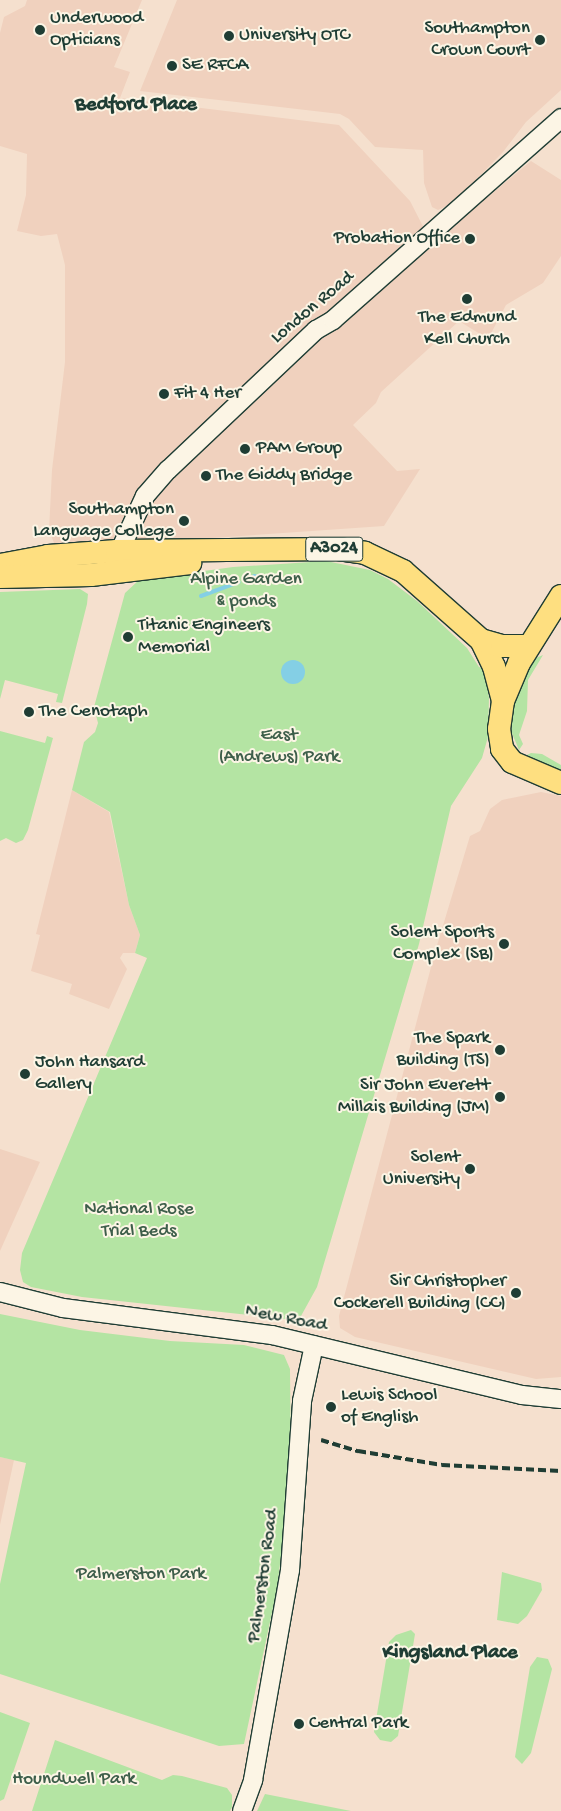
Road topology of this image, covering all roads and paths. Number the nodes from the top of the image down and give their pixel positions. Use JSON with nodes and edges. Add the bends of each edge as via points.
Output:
{"nodes":[{"id":1,"x":561,"y":118,"type":"edge"},
{"id":2,"x":117,"y":552,"type":"junction"},
{"id":3,"x":230,"y":553,"type":"junction"},
{"id":4,"x":0,"y":565,"type":"edge"},
{"id":5,"x":112,"y":573,"type":"junction"},
{"id":6,"x":0,"y":577,"type":"edge"},
{"id":7,"x":557,"y":606,"type":"edge"},
{"id":8,"x":481,"y":640,"type":"junction"},
{"id":9,"x":528,"y":646,"type":"junction"},
{"id":10,"x":503,"y":701,"type":"junction"},
{"id":11,"x":561,"y":783,"type":"edge"},
{"id":12,"x":0,"y":1292,"type":"edge"},
{"id":13,"x":314,"y":1345,"type":"junction"},
{"id":14,"x":561,"y":1398,"type":"edge"},
{"id":15,"x":242,"y":1811,"type":"edge"}],
"edges":[{"from":1,"to":2,"type":"street","name":"London Road","via":[[333,320],[316,330],[168,470],[145,496]]},
{"from":2,"to":3,"type":"main road","number":"A3024","via":[[204,549]]},
{"from":2,"to":4,"type":"main road","number":"A3024","via":[[48,556]]},
{"from":2,"to":5,"type":"street","name":"London Road"},
{"from":3,"to":5,"type":"main road","number":"A3024","via":[[204,561]]},
{"from":3,"to":8,"type":"main road","number":"A3024","via":[[338,549],[378,557],[427,590]]},
{"from":5,"to":6,"type":"main road","number":"A3024"},
{"from":7,"to":9,"type":"main road"},
{"from":8,"to":9,"type":"main road","number":"A3024","via":[[502,646]]},
{"from":8,"to":10,"type":"main road","number":"A3024","via":[[494,667]]},
{"from":9,"to":10,"type":"main road"},
{"from":10,"to":11,"type":"main road","via":[[499,740],[507,756],[518,766]]},
{"from":12,"to":13,"type":"street","name":"New Road","via":[[63,1308],[272,1335]]},
{"from":13,"to":14,"type":"street","name":"New Road","via":[[522,1395]]},
{"from":13,"to":15,"type":"street","name":"Palmerston Road","via":[[302,1401],[290,1570],[253,1780]]}]}
